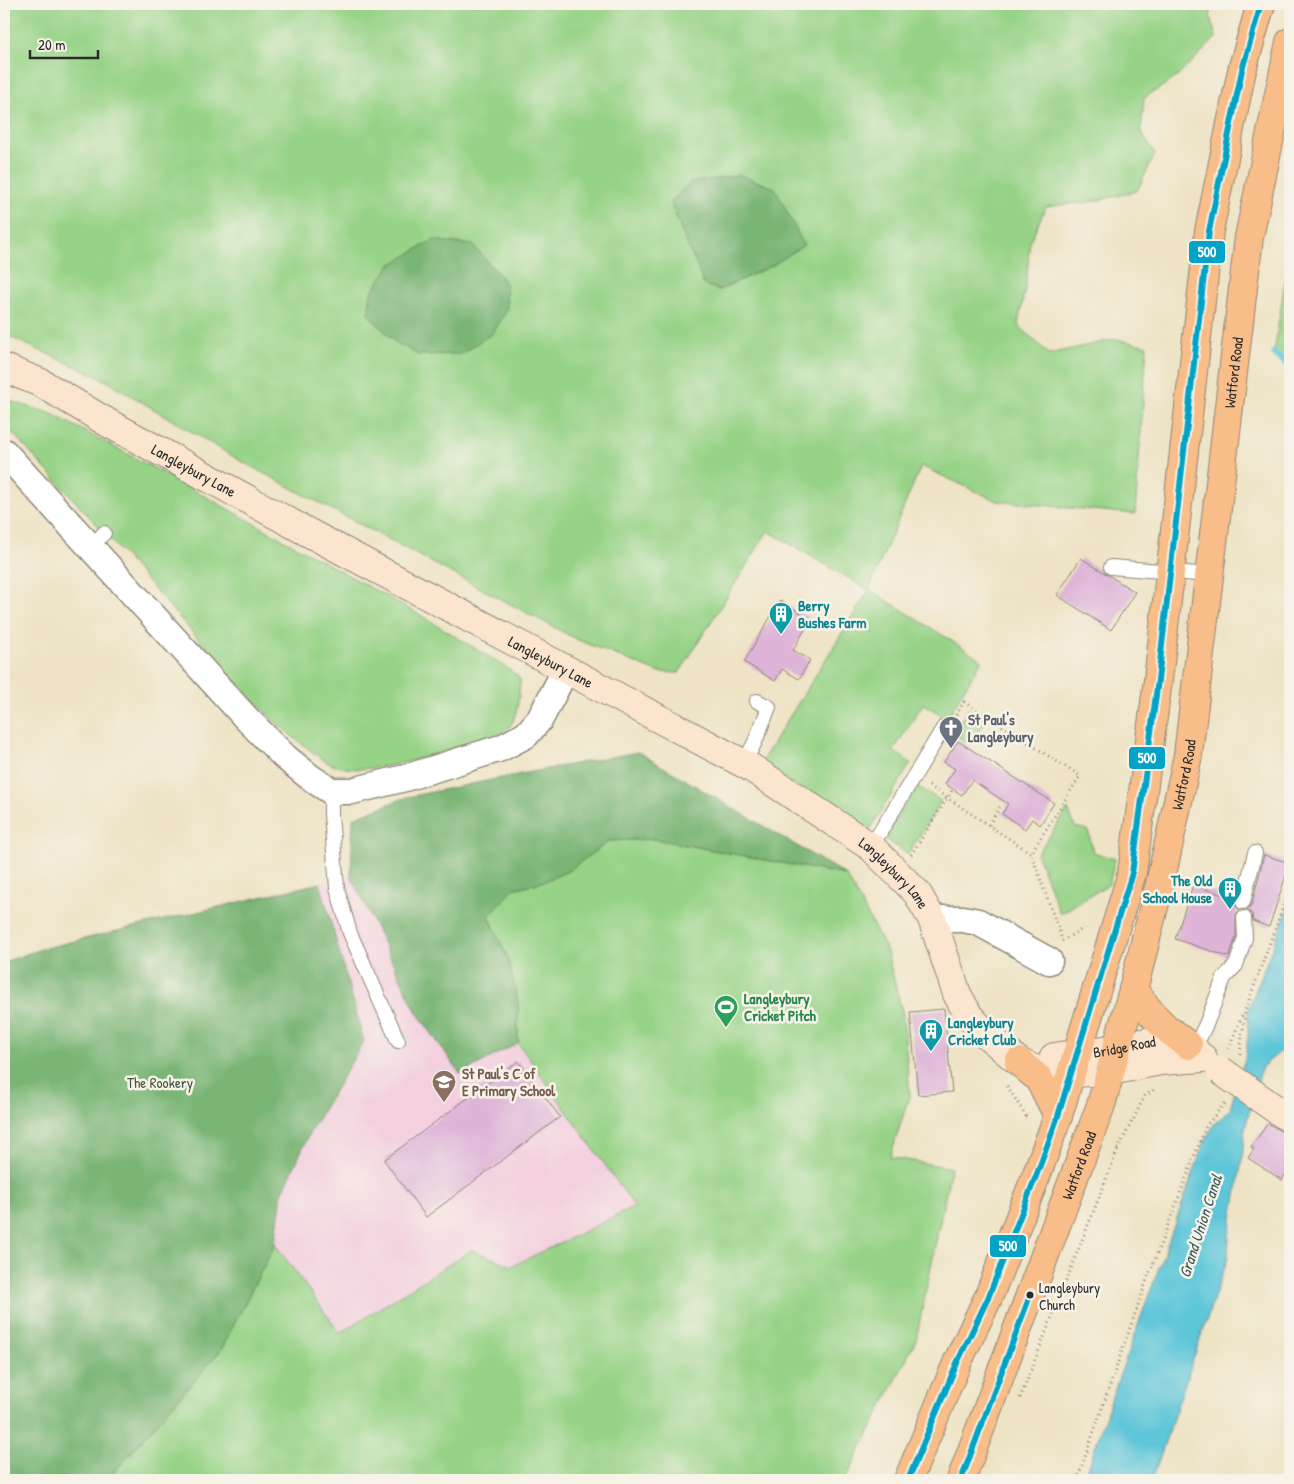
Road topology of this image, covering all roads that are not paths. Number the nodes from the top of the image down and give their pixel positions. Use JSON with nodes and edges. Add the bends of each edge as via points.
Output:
{"nodes":[{"id":1,"x":1262,"y":4,"type":"edge"},
{"id":2,"x":1290,"y":42,"type":"edge"},
{"id":3,"x":4,"y":368,"type":"edge"},
{"id":4,"x":4,"y":452,"type":"edge"},
{"id":5,"x":1111,"y":566,"type":"dead end"},
{"id":6,"x":1171,"y":572,"type":"junction"},
{"id":7,"x":1210,"y":575,"type":"junction"},
{"id":8,"x":566,"y":669,"type":"junction"},
{"id":9,"x":757,"y":701,"type":"dead end"},
{"id":10,"x":944,"y":727,"type":"road end"},
{"id":11,"x":744,"y":763,"type":"junction"},
{"id":12,"x":331,"y":791,"type":"junction"},
{"id":13,"x":871,"y":846,"type":"junction"},
{"id":14,"x":1255,"y":853,"type":"dead end"},
{"id":15,"x":1243,"y":902,"type":"dead end"},
{"id":16,"x":1244,"y":918,"type":"dead end"},
{"id":17,"x":932,"y":919,"type":"junction"},
{"id":18,"x":1055,"y":950,"type":"road end"},
{"id":19,"x":1133,"y":990,"type":"junction"},
{"id":20,"x":398,"y":1041,"type":"dead end"},
{"id":21,"x":1013,"y":1056,"type":"junction"},
{"id":22,"x":1213,"y":1058,"type":"junction"},
{"id":23,"x":1114,"y":1059,"type":"junction"},
{"id":24,"x":1074,"y":1064,"type":"junction"},
{"id":25,"x":1282,"y":1113,"type":"edge"},
{"id":26,"x":1058,"y":1116,"type":"junction"},
{"id":27,"x":908,"y":1480,"type":"edge"},
{"id":28,"x":961,"y":1480,"type":"edge"}],
"edges":[{"from":1,"to":6,"type":"highway","via":[[1242,70],[1210,231]]},
{"from":2,"to":7,"type":"highway","name":"Watford Road","via":[[1249,237]]},
{"from":3,"to":8,"type":"street","name":"Langleybury Lane","via":[[40,383],[311,534]]},
{"from":4,"to":12,"type":"street","via":[[98,540],[247,719],[285,757]]},
{"from":5,"to":6,"type":"lane"},
{"from":6,"to":7,"type":"lane"},
{"from":6,"to":24,"type":"highway","via":[[1132,873]]},
{"from":7,"to":19,"type":"highway","name":"Watford Road","via":[[1188,755]]},
{"from":8,"to":11,"type":"street","name":"Langleybury Lane"},
{"from":8,"to":12,"type":"street","via":[[540,719],[526,735],[501,748],[405,778],[352,791]]},
{"from":9,"to":11,"type":"lane","via":[[769,707]]},
{"from":10,"to":13,"type":"lane"},
{"from":11,"to":13,"type":"street","name":"Langleybury Lane"},
{"from":12,"to":20,"type":"lane","via":[[337,888],[350,933]]},
{"from":13,"to":17,"type":"street","name":"Langleybury Lane","via":[[917,893]]},
{"from":14,"to":15,"type":"lane"},
{"from":16,"to":22,"type":"lane","via":[[1245,938],[1236,966],[1224,978],[1197,1043]]},
{"from":17,"to":18,"type":"street","via":[[978,922]]},
{"from":17,"to":21,"type":"street","name":"Langleybury Lane","via":[[957,994],[969,1016]]},
{"from":19,"to":22,"type":"highway","via":[[1166,1028]]},
{"from":19,"to":23,"type":"highway","name":"Watford Road"},
{"from":21,"to":24,"type":"street","name":"Bridge Road","via":[[1034,1069]]},
{"from":21,"to":26,"type":"highway","via":[[1038,1078]]},
{"from":22,"to":23,"type":"street","name":"Bridge Road","via":[[1161,1040],[1142,1042]]},
{"from":22,"to":25,"type":"street","name":"Bridge Road","bridge":true},
{"from":23,"to":24,"type":"street","name":"Bridge Road"},
{"from":23,"to":28,"type":"highway","name":"Watford Road","via":[[1102,1105]]},
{"from":24,"to":26,"type":"highway"},
{"from":26,"to":27,"type":"highway","via":[[988,1298],[957,1362]]}]}
